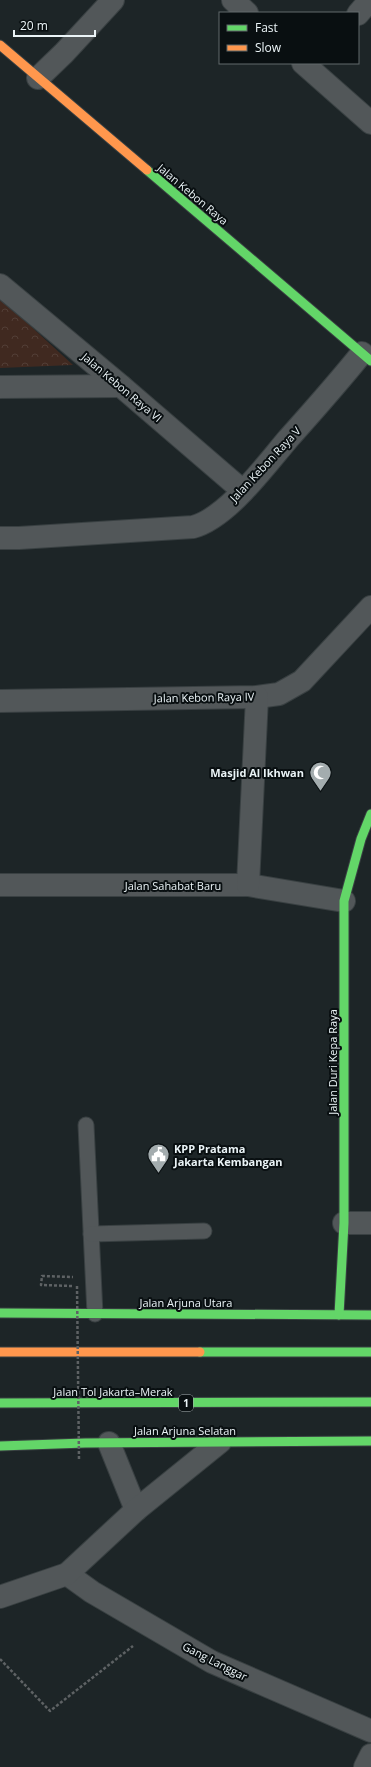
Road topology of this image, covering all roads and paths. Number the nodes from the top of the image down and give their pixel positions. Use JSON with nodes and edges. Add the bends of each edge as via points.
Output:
{"nodes":[{"id":1,"x":113,"y":0,"type":"edge"},
{"id":2,"x":233,"y":0,"type":"edge"},
{"id":3,"x":370,"y":0,"type":"edge"},
{"id":4,"x":246,"y":12,"type":"edge"},
{"id":5,"x":359,"y":13,"type":"edge"},
{"id":6,"x":0,"y":45,"type":"edge"},
{"id":7,"x":309,"y":65,"type":"edge"},
{"id":8,"x":38,"y":78,"type":"junction"},
{"id":9,"x":371,"y":123,"type":"edge"},
{"id":10,"x":0,"y":285,"type":"edge"},
{"id":11,"x":366,"y":357,"type":"edge"},
{"id":12,"x":121,"y":386,"type":"junction"},
{"id":13,"x":0,"y":387,"type":"edge"},
{"id":14,"x":243,"y":491,"type":"junction"},
{"id":15,"x":0,"y":538,"type":"edge"},
{"id":16,"x":371,"y":607,"type":"edge"},
{"id":17,"x":257,"y":697,"type":"junction"},
{"id":18,"x":0,"y":701,"type":"edge"},
{"id":19,"x":371,"y":814,"type":"edge"},
{"id":20,"x":0,"y":885,"type":"edge"},
{"id":21,"x":248,"y":886,"type":"junction"},
{"id":22,"x":337,"y":900,"type":"junction"},
{"id":23,"x":86,"y":1125,"type":"dead end"},
{"id":24,"x":344,"y":1223,"type":"junction"},
{"id":25,"x":371,"y":1223,"type":"edge"},
{"id":26,"x":204,"y":1231,"type":"dead end"},
{"id":27,"x":91,"y":1234,"type":"junction"},
{"id":28,"x":76,"y":1277,"type":"dead end"},
{"id":29,"x":0,"y":1313,"type":"edge"},
{"id":30,"x":95,"y":1314,"type":"junction"},
{"id":31,"x":339,"y":1315,"type":"junction"},
{"id":32,"x":371,"y":1315,"type":"edge"},
{"id":33,"x":0,"y":1352,"type":"edge"},
{"id":34,"x":371,"y":1352,"type":"edge"},
{"id":35,"x":371,"y":1402,"type":"edge"},
{"id":36,"x":0,"y":1403,"type":"edge"},
{"id":37,"x":371,"y":1441,"type":"edge"},
{"id":38,"x":220,"y":1442,"type":"junction"},
{"id":39,"x":109,"y":1443,"type":"junction"},
{"id":40,"x":0,"y":1446,"type":"edge"},
{"id":41,"x":79,"y":1460,"type":"dead end"},
{"id":42,"x":133,"y":1501,"type":"junction"},
{"id":43,"x":68,"y":1574,"type":"junction"},
{"id":44,"x":0,"y":1597,"type":"edge"},
{"id":45,"x":155,"y":1629,"type":"junction"},
{"id":46,"x":0,"y":1659,"type":"edge"},
{"id":47,"x":371,"y":1731,"type":"edge"},
{"id":48,"x":371,"y":1755,"type":"edge"},
{"id":49,"x":365,"y":1767,"type":"edge"}],
"edges":[{"from":1,"to":8,"type":"street"},
{"from":2,"to":4,"type":"street"},
{"from":3,"to":5,"type":"street"},
{"from":6,"to":8,"type":"main road","name":"Jalan Kebon Raya"},
{"from":7,"to":9,"type":"street"},
{"from":8,"to":11,"type":"main road","name":"Jalan Kebon Raya"},
{"from":10,"to":12,"type":"street","name":"Jalan Kebon Raya VI"},
{"from":11,"to":14,"type":"street","name":"Jalan Kebon Raya V","via":[[343,377]]},
{"from":12,"to":13,"type":"street"},
{"from":12,"to":14,"type":"street","name":"Jalan Kebon Raya VI"},
{"from":14,"to":15,"type":"street","name":"Jalan Kebon Raya V","via":[[210,520],[193,526]]},
{"from":16,"to":17,"type":"street","name":"Jalan Kebon Raya IV","via":[[302,681],[278,694]]},
{"from":17,"to":18,"type":"street","name":"Jalan Kebon Raya IV"},
{"from":17,"to":21,"type":"street"},
{"from":19,"to":22,"type":"main road","name":"Jalan Duri Kepa Raya"},
{"from":20,"to":21,"type":"street","name":"Jalan Sahabat Baru"},
{"from":21,"to":22,"type":"street","name":"Jalan Sahabat Baru"},
{"from":22,"to":24,"type":"main road","name":"Jalan Duri Kepa Raya"},
{"from":23,"to":27,"type":"lane"},
{"from":24,"to":25,"type":"street"},
{"from":24,"to":31,"type":"main road","name":"Jalan Duri Kepa Raya"},
{"from":26,"to":27,"type":"lane"},
{"from":27,"to":30,"type":"lane"},
{"from":28,"to":41,"type":"path","bridge":true,"via":[[42,1276],[42,1286],[77,1286]]},
{"from":29,"to":30,"type":"main road","name":"Jalan Arjuna Utara"},
{"from":30,"to":31,"type":"main road","name":"Jalan Arjuna Utara"},
{"from":31,"to":32,"type":"main road","name":"Jalan Arjuna Utara"},
{"from":33,"to":34,"type":"main road"},
{"from":35,"to":36,"type":"main road","name":"Jalan Tol Jakarta–Merak","number":"1"},
{"from":37,"to":38,"type":"main road","name":"Jalan Arjuna Selatan"},
{"from":38,"to":39,"type":"main road","name":"Jalan Arjuna Selatan"},
{"from":38,"to":42,"type":"street"},
{"from":39,"to":40,"type":"main road","name":"Jalan Arjuna Selatan"},
{"from":39,"to":42,"type":"street"},
{"from":42,"to":43,"type":"street"},
{"from":43,"to":44,"type":"street"},
{"from":43,"to":45,"type":"street","name":"Gang Langgar","via":[[92,1592]]},
{"from":45,"to":46,"type":"path","via":[[50,1711]]},
{"from":45,"to":47,"type":"street","name":"Gang Langgar","via":[[212,1662]]},
{"from":48,"to":49,"type":"street"}]}
